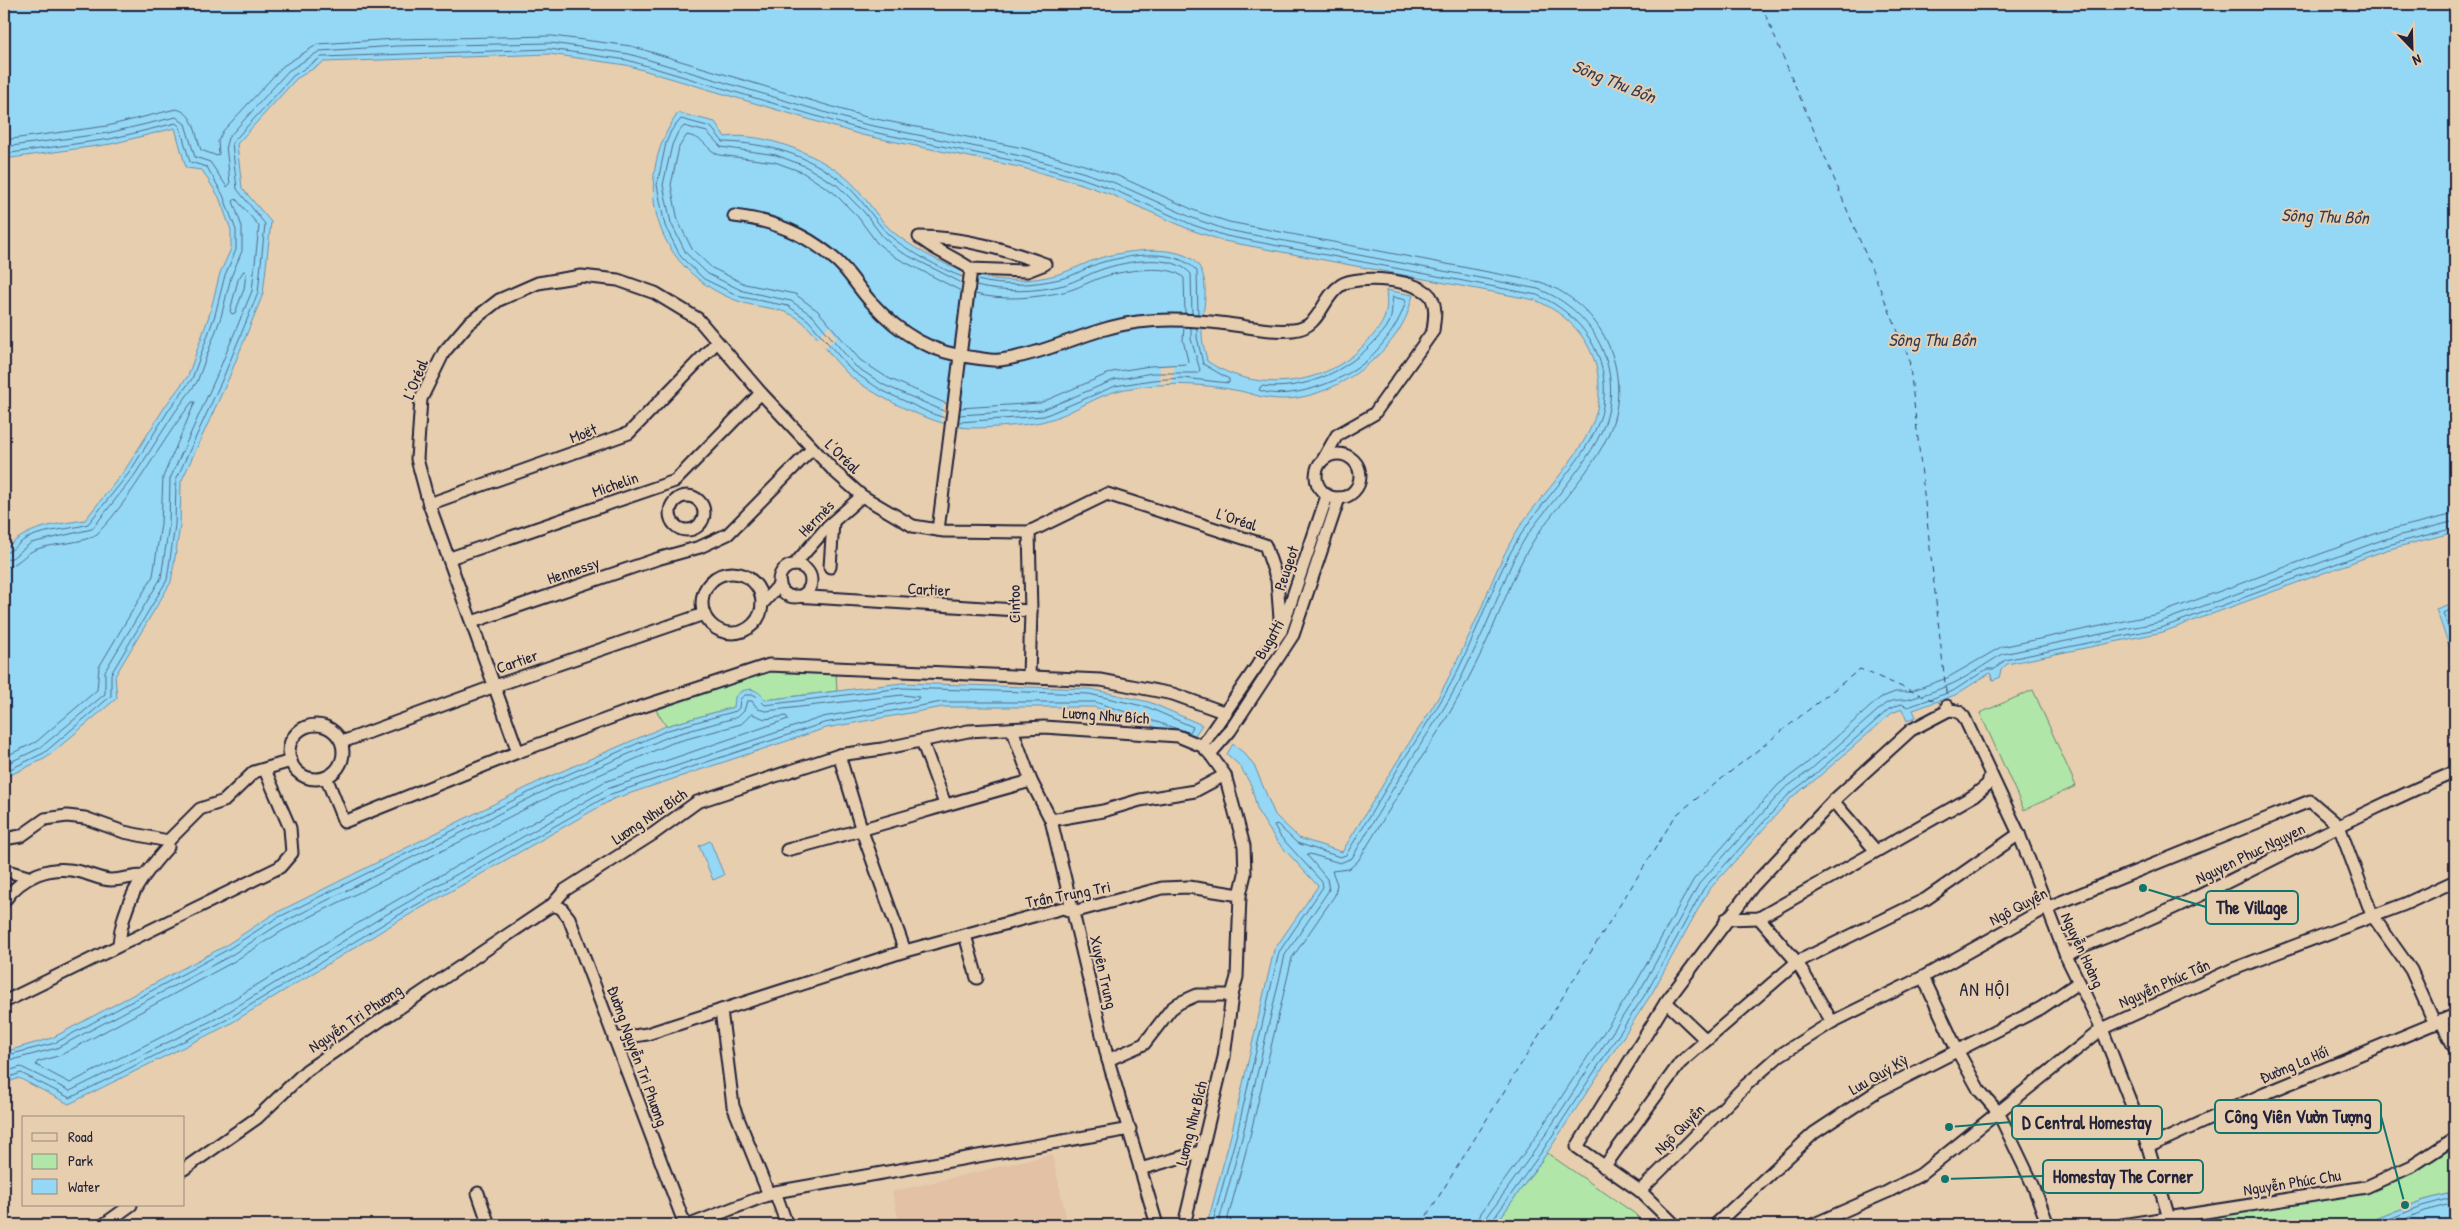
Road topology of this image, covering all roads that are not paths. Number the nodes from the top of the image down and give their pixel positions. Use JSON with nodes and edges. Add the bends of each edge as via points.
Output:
{"nodes":[{"id":1,"x":734,"y":216,"type":"dead end"},
{"id":2,"x":971,"y":269,"type":"junction"},
{"id":3,"x":716,"y":343,"type":"junction"},
{"id":4,"x":960,"y":357,"type":"junction"},
{"id":5,"x":761,"y":394,"type":"junction"},
{"id":6,"x":812,"y":449,"type":"junction"},
{"id":7,"x":1324,"y":458,"type":"junction"},
{"id":8,"x":862,"y":496,"type":"junction"},
{"id":9,"x":1328,"y":496,"type":"junction"},
{"id":10,"x":1339,"y":498,"type":"junction"},
{"id":11,"x":429,"y":504,"type":"junction"},
{"id":12,"x":833,"y":522,"type":"junction"},
{"id":13,"x":938,"y":530,"type":"junction"},
{"id":14,"x":1029,"y":532,"type":"junction"},
{"id":15,"x":450,"y":558,"type":"junction"},
{"id":16,"x":794,"y":565,"type":"junction"},
{"id":17,"x":830,"y":566,"type":"dead end"},
{"id":18,"x":780,"y":584,"type":"junction"},
{"id":19,"x":795,"y":596,"type":"junction"},
{"id":20,"x":762,"y":604,"type":"junction"},
{"id":21,"x":1032,"y":611,"type":"junction"},
{"id":22,"x":704,"y":614,"type":"junction"},
{"id":23,"x":472,"y":622,"type":"junction"},
{"id":24,"x":1281,"y":631,"type":"junction"},
{"id":25,"x":1029,"y":676,"type":"junction"},
{"id":26,"x":495,"y":686,"type":"junction"},
{"id":27,"x":1226,"y":713,"type":"junction"},
{"id":28,"x":1012,"y":729,"type":"junction"},
{"id":29,"x":922,"y":740,"type":"junction"},
{"id":30,"x":342,"y":742,"type":"junction"},
{"id":31,"x":1206,"y":750,"type":"junction"},
{"id":32,"x":518,"y":752,"type":"junction"},
{"id":33,"x":840,"y":755,"type":"junction"},
{"id":34,"x":291,"y":761,"type":"junction"},
{"id":35,"x":265,"y":770,"type":"junction"},
{"id":36,"x":2455,"y":772,"type":"edge"},
{"id":37,"x":1225,"y":775,"type":"junction"},
{"id":38,"x":1990,"y":775,"type":"junction"},
{"id":39,"x":326,"y":777,"type":"junction"},
{"id":40,"x":1031,"y":781,"type":"junction"},
{"id":41,"x":1833,"y":801,"type":"junction"},
{"id":42,"x":946,"y":804,"type":"junction"},
{"id":43,"x":1051,"y":820,"type":"junction"},
{"id":44,"x":2339,"y":826,"type":"junction"},
{"id":45,"x":862,"y":831,"type":"junction"},
{"id":46,"x":2019,"y":834,"type":"junction"},
{"id":47,"x":4,"y":839,"type":"edge"},
{"id":48,"x":168,"y":841,"type":"junction"},
{"id":49,"x":787,"y":850,"type":"dead end"},
{"id":50,"x":1876,"y":851,"type":"junction"},
{"id":51,"x":4,"y":870,"type":"edge"},
{"id":52,"x":142,"y":876,"type":"junction"},
{"id":53,"x":28,"y":877,"type":"junction"},
{"id":54,"x":2455,"y":881,"type":"edge"},
{"id":55,"x":1240,"y":895,"type":"junction"},
{"id":56,"x":4,"y":901,"type":"edge"},
{"id":57,"x":552,"y":906,"type":"junction"},
{"id":58,"x":2046,"y":908,"type":"junction"},
{"id":59,"x":1073,"y":912,"type":"junction"},
{"id":60,"x":2372,"y":915,"type":"junction"},
{"id":61,"x":1759,"y":918,"type":"junction"},
{"id":62,"x":1726,"y":920,"type":"junction"},
{"id":63,"x":965,"y":935,"type":"junction"},
{"id":64,"x":119,"y":944,"type":"junction"},
{"id":65,"x":905,"y":952,"type":"junction"},
{"id":66,"x":2066,"y":956,"type":"junction"},
{"id":67,"x":1797,"y":962,"type":"junction"},
{"id":68,"x":1923,"y":977,"type":"junction"},
{"id":69,"x":977,"y":978,"type":"dead end"},
{"id":70,"x":2079,"y":982,"type":"junction"},
{"id":71,"x":1232,"y":995,"type":"junction"},
{"id":72,"x":4,"y":1002,"type":"edge"},
{"id":73,"x":1666,"y":1002,"type":"junction"},
{"id":74,"x":720,"y":1010,"type":"junction"},
{"id":75,"x":2455,"y":1015,"type":"edge"},
{"id":76,"x":1832,"y":1022,"type":"junction"},
{"id":77,"x":2438,"y":1022,"type":"junction"},
{"id":78,"x":2102,"y":1029,"type":"junction"},
{"id":79,"x":614,"y":1039,"type":"junction"},
{"id":80,"x":1706,"y":1040,"type":"junction"},
{"id":81,"x":2455,"y":1049,"type":"edge"},
{"id":82,"x":1957,"y":1050,"type":"junction"},
{"id":83,"x":1108,"y":1060,"type":"junction"},
{"id":84,"x":1998,"y":1112,"type":"junction"},
{"id":85,"x":1130,"y":1129,"type":"junction"},
{"id":86,"x":2455,"y":1138,"type":"edge"},
{"id":87,"x":2148,"y":1148,"type":"junction"},
{"id":88,"x":1200,"y":1152,"type":"junction"},
{"id":89,"x":185,"y":1167,"type":"edge"},
{"id":90,"x":1604,"y":1168,"type":"junction"},
{"id":91,"x":1140,"y":1170,"type":"junction"},
{"id":92,"x":1640,"y":1190,"type":"junction"},
{"id":93,"x":478,"y":1194,"type":"dead end"},
{"id":94,"x":772,"y":1194,"type":"junction"},
{"id":95,"x":130,"y":1206,"type":"edge"},
{"id":96,"x":2169,"y":1218,"type":"junction"},
{"id":97,"x":102,"y":1225,"type":"edge"},
{"id":98,"x":489,"y":1225,"type":"edge"},
{"id":99,"x":685,"y":1225,"type":"edge"},
{"id":100,"x":690,"y":1225,"type":"edge"},
{"id":101,"x":787,"y":1225,"type":"edge"},
{"id":102,"x":1157,"y":1225,"type":"edge"},
{"id":103,"x":1184,"y":1225,"type":"edge"},
{"id":104,"x":1675,"y":1225,"type":"edge"},
{"id":105,"x":1716,"y":1225,"type":"edge"},
{"id":106,"x":1812,"y":1225,"type":"edge"},
{"id":107,"x":2048,"y":1225,"type":"edge"},
{"id":108,"x":2122,"y":1225,"type":"edge"}],
"edges":[{"from":1,"to":4,"type":"street","via":[[787,229],[817,245],[838,262],[870,301],[904,334],[930,349]]},
{"from":2,"to":2,"type":"street","via":[[930,247],[919,237],[976,242],[1045,264],[1028,271]]},
{"from":2,"to":4,"type":"street"},
{"from":3,"to":5,"type":"street","name":"L’Oréal"},
{"from":3,"to":11,"type":"street","name":"Moët","via":[[629,433]]},
{"from":3,"to":11,"type":"street","name":"L’Oréal","via":[[698,319],[655,293],[618,280],[573,277],[538,283],[499,300],[468,324],[444,352],[421,399],[417,459]]},
{"from":4,"to":7,"type":"street","via":[[997,360],[1030,355],[1096,331],[1145,321],[1171,319],[1266,330],[1296,330],[1314,322],[1330,294],[1343,283],[1375,279],[1425,290],[1434,307],[1433,331],[1374,414],[1337,435]]},
{"from":4,"to":13,"type":"street"},
{"from":5,"to":6,"type":"street","name":"L’Oréal"},
{"from":5,"to":15,"type":"street","name":"Michelin","via":[[675,481]]},
{"from":6,"to":8,"type":"street","name":"L’Oréal"},
{"from":6,"to":23,"type":"street","name":"Hennessy","via":[[728,534],[684,553],[657,559]]},
{"from":7,"to":9,"type":"street","via":[[1319,463],[1315,478],[1321,492]]},
{"from":7,"to":10,"type":"street","via":[[1331,454],[1346,455],[1358,465],[1358,487],[1353,493]]},
{"from":8,"to":12,"type":"street","name":"Hermès"},
{"from":8,"to":13,"type":"street","name":"L’Oréal","via":[[914,526]]},
{"from":9,"to":10,"type":"street"},
{"from":9,"to":24,"type":"street","name":"Peugeot"},
{"from":10,"to":31,"type":"street","name":"Bugatti","via":[[1293,635],[1230,731]]},
{"from":11,"to":15,"type":"street","name":"L’Oréal"},
{"from":12,"to":16,"type":"street","name":"Hermès"},
{"from":12,"to":17,"type":"street"},
{"from":13,"to":14,"type":"street","name":"L’Oréal"},
{"from":14,"to":21,"type":"street","name":"Cintoo"},
{"from":14,"to":24,"type":"street","name":"L’Oréal","via":[[1107,494],[1265,545],[1278,580]]},
{"from":15,"to":23,"type":"street","name":"L’Oréal"},
{"from":16,"to":18,"type":"street","via":[[784,569]]},
{"from":16,"to":19,"type":"street","via":[[806,569],[811,579],[809,589]]},
{"from":18,"to":19,"type":"street","via":[[785,593]]},
{"from":18,"to":20,"type":"street"},
{"from":19,"to":21,"type":"street","name":"Cartier"},
{"from":20,"to":22,"type":"street","via":[[756,621],[750,627],[733,633],[715,628]]},
{"from":20,"to":22,"type":"street","via":[[754,583],[746,577],[729,574],[712,581],[706,588]]},
{"from":21,"to":25,"type":"street","name":"Cintoo"},
{"from":22,"to":26,"type":"street","name":"Cartier"},
{"from":23,"to":26,"type":"street","name":"L’Oréal"},
{"from":24,"to":27,"type":"street","name":"Peugeot"},
{"from":25,"to":27,"type":"street","via":[[1101,680],[1173,694]]},
{"from":25,"to":32,"type":"street","via":[[769,665]]},
{"from":26,"to":30,"type":"street","name":"Cartier"},
{"from":26,"to":32,"type":"street","name":"L’Oréal"},
{"from":27,"to":31,"type":"street","name":"Peugeot","via":[[1218,722]]},
{"from":28,"to":29,"type":"street","name":"Lương Như Bích","via":[[968,731]]},
{"from":28,"to":31,"type":"street","name":"Lương Như Bích","via":[[1044,727],[1178,736]]},
{"from":28,"to":40,"type":"street","name":"Xuyên Trung"},
{"from":29,"to":33,"type":"street","name":"Lương Như Bích"},
{"from":29,"to":42,"type":"street"},
{"from":30,"to":34,"type":"street","via":[[328,727],[311,725],[291,740]]},
{"from":30,"to":39,"type":"street","via":[[340,766]]},
{"from":31,"to":37,"type":"street","name":"Lương Như Bích"},
{"from":32,"to":39,"type":"street","via":[[344,822]]},
{"from":33,"to":45,"type":"street"},
{"from":33,"to":57,"type":"street","name":"Lương Như Bích","via":[[697,802],[565,890]]},
{"from":34,"to":35,"type":"street"},
{"from":34,"to":39,"type":"street","via":[[307,778]]},
{"from":35,"to":48,"type":"street","via":[[254,772],[224,801],[200,809]]},
{"from":35,"to":64,"type":"street","via":[[290,828],[292,853],[288,861]]},
{"from":36,"to":44,"type":"street"},
{"from":37,"to":43,"type":"street","via":[[1195,791]]},
{"from":37,"to":55,"type":"street","name":"Lương Như Bích","via":[[1244,846]]},
{"from":38,"to":41,"type":"street","name":"Nguyễn Hoàng","via":[[1964,717],[1948,708],[1911,730]]},
{"from":38,"to":46,"type":"street","name":"Nguyễn Hoàng"},
{"from":38,"to":50,"type":"street","via":[[1988,784],[1976,795]]},
{"from":40,"to":42,"type":"street"},
{"from":40,"to":43,"type":"street","name":"Xuyên Trung"},
{"from":41,"to":50,"type":"street"},
{"from":41,"to":62,"type":"street","via":[[1753,886]]},
{"from":42,"to":45,"type":"street"},
{"from":43,"to":59,"type":"street","name":"Xuyên Trung"},
{"from":44,"to":58,"type":"street","name":"Ngô Quyền","via":[[2310,801]]},
{"from":44,"to":60,"type":"street"},
{"from":44,"to":66,"type":"street","name":"Nguyen Phuc Nguyen","via":[[2197,897]]},
{"from":45,"to":49,"type":"street"},
{"from":45,"to":65,"type":"street"},
{"from":46,"to":58,"type":"street","name":"Nguyễn Hoàng"},
{"from":46,"to":67,"type":"street","via":[[1926,899]]},
{"from":47,"to":48,"type":"street","via":[[21,836],[45,819],[67,816]]},
{"from":48,"to":52,"type":"street","via":[[168,847]]},
{"from":50,"to":61,"type":"street"},
{"from":51,"to":53,"type":"street"},
{"from":52,"to":53,"type":"street","via":[[111,880],[64,870]]},
{"from":52,"to":64,"type":"street","via":[[121,923]]},
{"from":53,"to":56,"type":"street"},
{"from":54,"to":60,"type":"street","name":"Nguyễn Phúc Tần"},
{"from":55,"to":59,"type":"street","name":"Trần Trung Tri","via":[[1189,887],[1162,888]]},
{"from":55,"to":71,"type":"street","name":"Lương Như Bích","via":[[1237,977]]},
{"from":57,"to":79,"type":"street","name":"Đường Nguyễn Tri Phương","via":[[561,908],[569,918]]},
{"from":57,"to":89,"type":"street","name":"Nguyễn Tri Phương","via":[[307,1070],[257,1118]]},
{"from":58,"to":66,"type":"street","name":"Nguyễn Hoàng"},
{"from":58,"to":68,"type":"street","name":"Ngô Quyền"},
{"from":59,"to":63,"type":"street","name":"Trần Trung Tri","via":[[1063,908]]},
{"from":59,"to":83,"type":"street","name":"Xuyên Trung"},
{"from":60,"to":77,"type":"street","via":[[2411,970]]},
{"from":60,"to":78,"type":"street","name":"Nguyễn Phúc Tần","via":[[2231,970]]},
{"from":61,"to":62,"type":"street"},
{"from":61,"to":67,"type":"street"},
{"from":62,"to":73,"type":"street"},
{"from":63,"to":65,"type":"street","name":"Trần Trung Tri"},
{"from":63,"to":69,"type":"street"},
{"from":64,"to":72,"type":"street"},
{"from":65,"to":74,"type":"street","name":"Trần Trung Tri"},
{"from":66,"to":70,"type":"street","name":"Nguyễn Hoàng"},
{"from":67,"to":76,"type":"street"},
{"from":67,"to":80,"type":"street"},
{"from":68,"to":76,"type":"street","name":"Ngô Quyền"},
{"from":68,"to":82,"type":"street"},
{"from":70,"to":78,"type":"street","name":"Nguyễn Hoàng"},
{"from":70,"to":82,"type":"street","name":"Lưu Quý Kỳ","via":[[2041,1008]]},
{"from":71,"to":83,"type":"street","via":[[1197,995],[1179,1003],[1144,1044]]},
{"from":71,"to":88,"type":"street","name":"Lương Như Bích","via":[[1224,1058]]},
{"from":73,"to":80,"type":"street"},
{"from":73,"to":90,"type":"street","via":[[1577,1147]]},
{"from":74,"to":79,"type":"street","name":"Trần Trung Tri","via":[[648,1034]]},
{"from":74,"to":94,"type":"street","via":[[733,1106]]},
{"from":75,"to":77,"type":"street","name":"Đường La Hối"},
{"from":76,"to":92,"type":"street","name":"Ngô Quyền","via":[[1773,1061]]},
{"from":77,"to":81,"type":"street"},
{"from":77,"to":87,"type":"street","name":"Đường La Hối","via":[[2264,1094]]},
{"from":78,"to":84,"type":"street","name":"Nguyễn Phúc Tần"},
{"from":78,"to":87,"type":"street","name":"Nguyễn Hoàng"},
{"from":79,"to":99,"type":"street","name":"Đường Nguyễn Tri Phương"},
{"from":80,"to":90,"type":"street","via":[[1680,1063]]},
{"from":82,"to":84,"type":"street","via":[[1979,1090]]},
{"from":82,"to":105,"type":"street","name":"Lưu Quý Kỳ","via":[[1876,1092],[1814,1133]]},
{"from":83,"to":85,"type":"street","name":"Xuyên Trung"},
{"from":84,"to":106,"type":"street","name":"Nguyễn Phúc Tần","via":[[1920,1175]]},
{"from":84,"to":107,"type":"street"},
{"from":85,"to":91,"type":"street","name":"Xuyên Trung"},
{"from":85,"to":94,"type":"street"},
{"from":86,"to":96,"type":"street","name":"Nguyễn Phúc Chu","via":[[2412,1166],[2366,1187]]},
{"from":87,"to":96,"type":"street","name":"Nguyễn Hoàng"},
{"from":88,"to":91,"type":"street"},
{"from":88,"to":103,"type":"street","name":"Lương Như Bích"},
{"from":90,"to":92,"type":"street"},
{"from":91,"to":102,"type":"street","name":"Xuyên Trung"},
{"from":92,"to":104,"type":"street"},
{"from":93,"to":98,"type":"street"},
{"from":94,"to":100,"type":"street"},
{"from":94,"to":101,"type":"street"},
{"from":95,"to":97,"type":"street"},
{"from":96,"to":108,"type":"street","name":"Nguyễn Phúc Chu"}]}
